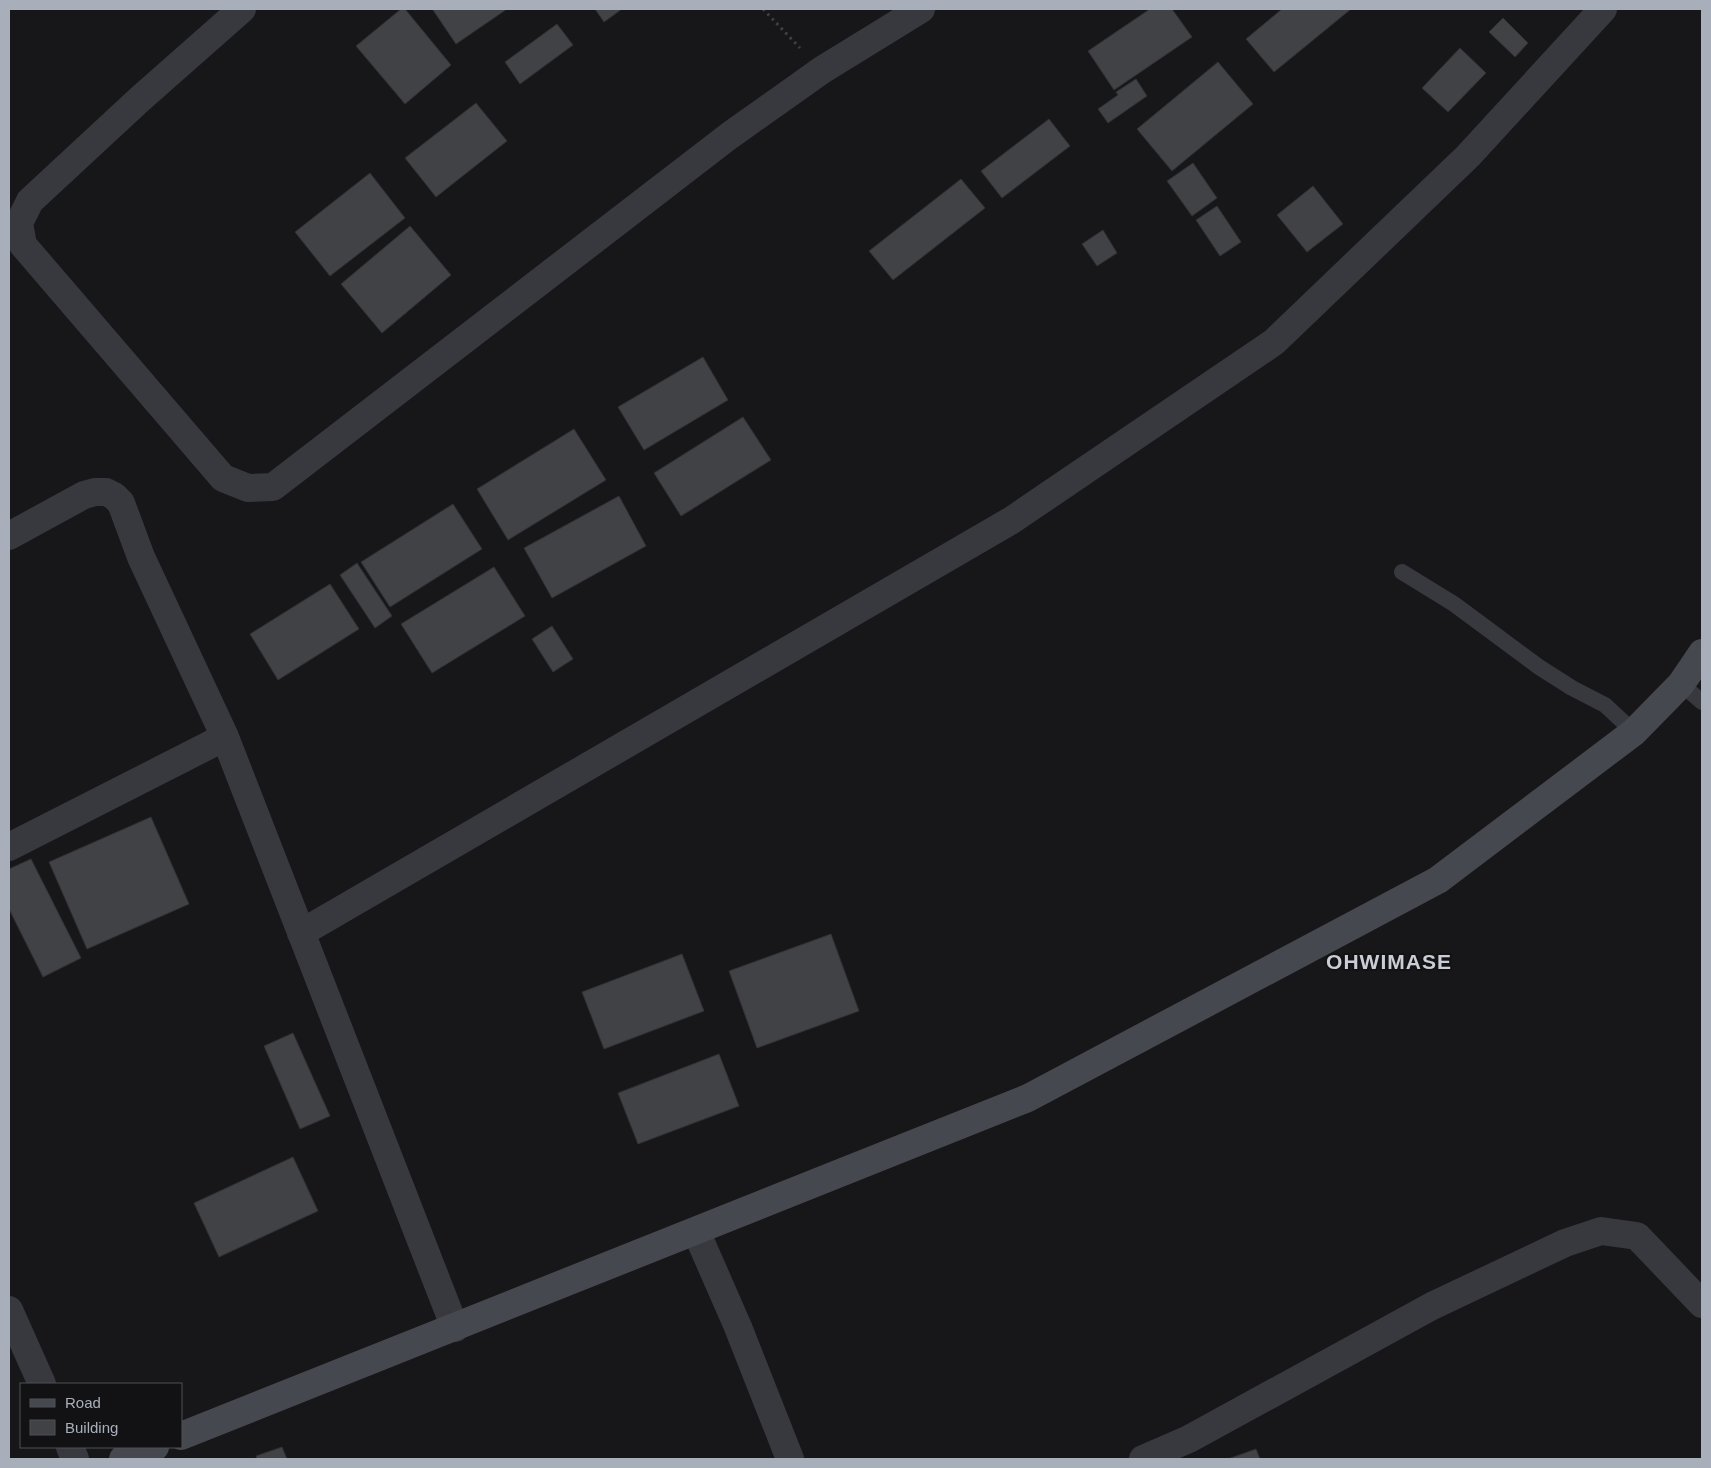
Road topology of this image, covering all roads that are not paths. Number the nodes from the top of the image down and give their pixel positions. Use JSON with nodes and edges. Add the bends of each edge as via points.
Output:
{"nodes":[{"id":1,"x":242,"y":9,"type":"edge"},
{"id":2,"x":920,"y":9,"type":"edge"},
{"id":3,"x":1603,"y":9,"type":"edge"},
{"id":4,"x":9,"y":536,"type":"edge"},
{"id":5,"x":1402,"y":572,"type":"dead end"},
{"id":6,"x":1702,"y":653,"type":"edge"},
{"id":7,"x":1681,"y":684,"type":"junction"},
{"id":8,"x":1702,"y":702,"type":"edge"},
{"id":9,"x":1634,"y":732,"type":"junction"},
{"id":10,"x":225,"y":738,"type":"junction"},
{"id":11,"x":9,"y":847,"type":"edge"},
{"id":12,"x":301,"y":934,"type":"junction"},
{"id":13,"x":696,"y":1231,"type":"junction"},
{"id":14,"x":1702,"y":1304,"type":"edge"},
{"id":15,"x":9,"y":1310,"type":"edge"},
{"id":16,"x":455,"y":1328,"type":"junction"},
{"id":17,"x":42,"y":1383,"type":"edge"},
{"id":18,"x":182,"y":1436,"type":"edge"},
{"id":19,"x":152,"y":1448,"type":"edge"},
{"id":20,"x":123,"y":1459,"type":"edge"},
{"id":21,"x":790,"y":1459,"type":"edge"},
{"id":22,"x":1143,"y":1459,"type":"edge"}],
"edges":[{"from":1,"to":2,"type":"street","via":[[30,200],[19,223],[23,245],[216,471],[223,478],[248,488],[273,487],[728,136],[822,70]]},
{"from":3,"to":12,"type":"street","via":[[1468,156],[1274,342],[1012,520]]},
{"from":4,"to":10,"type":"street","via":[[84,495],[106,492],[114,496]]},
{"from":5,"to":9,"type":"lane","via":[[1454,604],[1539,667],[1605,705]]},
{"from":6,"to":7,"type":"street"},
{"from":7,"to":8,"type":"lane"},
{"from":7,"to":9,"type":"street"},
{"from":9,"to":13,"type":"street","via":[[1438,880],[1028,1098]]},
{"from":10,"to":11,"type":"street"},
{"from":10,"to":12,"type":"street"},
{"from":12,"to":16,"type":"street"},
{"from":13,"to":16,"type":"street"},
{"from":13,"to":21,"type":"street","via":[[738,1326]]},
{"from":14,"to":22,"type":"street","via":[[1637,1236],[1601,1231],[1565,1243],[1432,1306],[1189,1439]]},
{"from":15,"to":17,"type":"street"},
{"from":16,"to":18,"type":"street"},
{"from":19,"to":20,"type":"street"}]}
